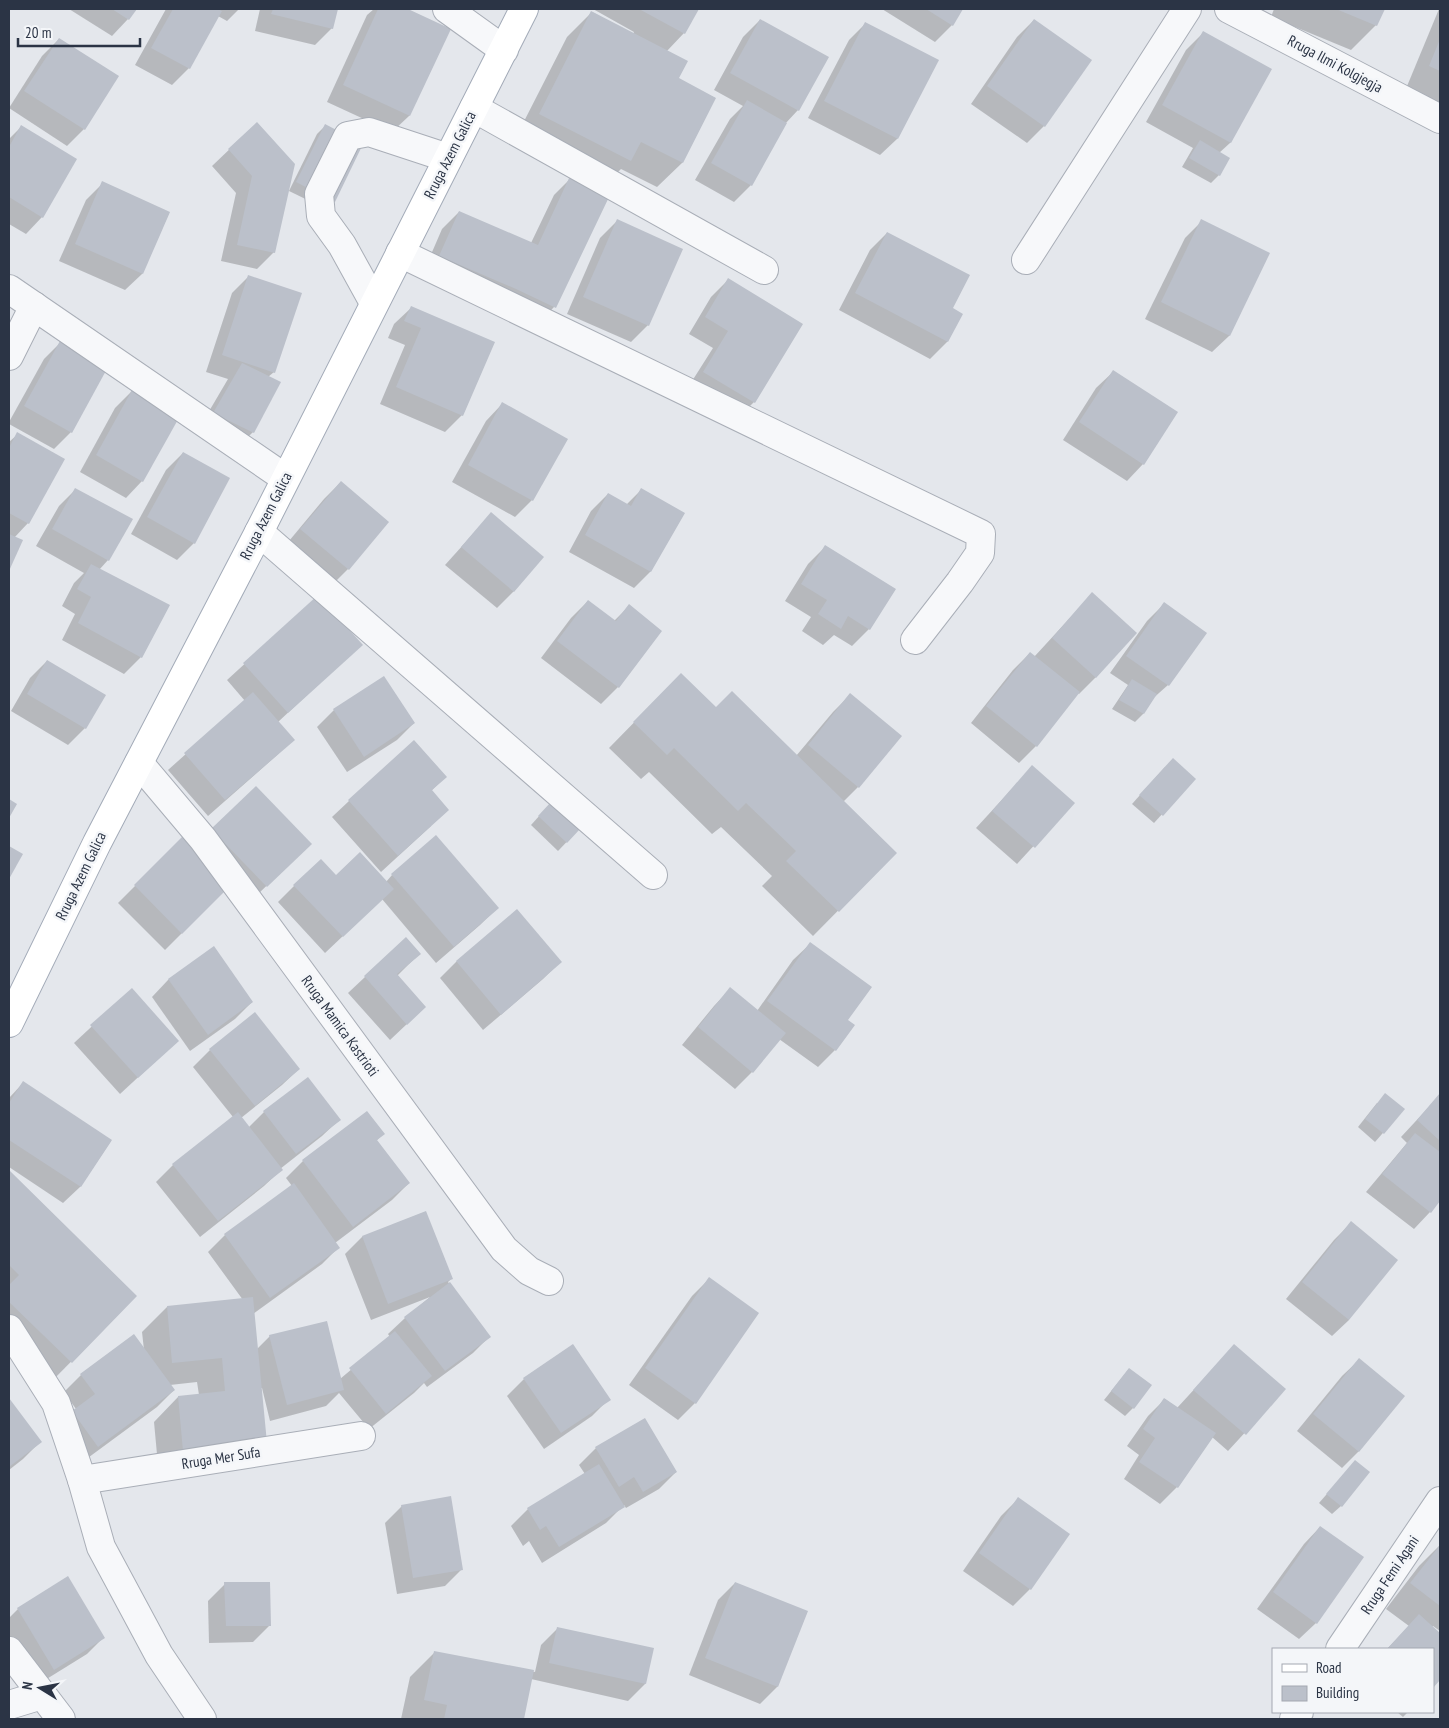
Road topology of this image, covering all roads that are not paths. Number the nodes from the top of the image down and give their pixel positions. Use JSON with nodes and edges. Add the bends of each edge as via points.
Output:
{"nodes":[{"id":1,"x":448,"y":9,"type":"edge"},
{"id":2,"x":524,"y":9,"type":"edge"},
{"id":3,"x":1187,"y":9,"type":"edge"},
{"id":4,"x":1229,"y":9,"type":"edge"},
{"id":5,"x":504,"y":50,"type":"junction"},
{"id":6,"x":474,"y":108,"type":"junction"},
{"id":7,"x":1440,"y":119,"type":"edge"},
{"id":8,"x":448,"y":158,"type":"junction"},
{"id":9,"x":400,"y":253,"type":"junction"},
{"id":10,"x":1026,"y":260,"type":"dead end"},
{"id":11,"x":764,"y":270,"type":"dead end"},
{"id":12,"x":9,"y":289,"type":"edge"},
{"id":13,"x":374,"y":303,"type":"junction"},
{"id":14,"x":34,"y":306,"type":"junction"},
{"id":15,"x":9,"y":356,"type":"edge"},
{"id":16,"x":285,"y":478,"type":"junction"},
{"id":17,"x":259,"y":532,"type":"junction"},
{"id":18,"x":915,"y":640,"type":"dead end"},
{"id":19,"x":139,"y":763,"type":"junction"},
{"id":20,"x":653,"y":875,"type":"dead end"},
{"id":21,"x":9,"y":1023,"type":"edge"},
{"id":22,"x":549,"y":1281,"type":"dead end"},
{"id":23,"x":9,"y":1329,"type":"edge"},
{"id":24,"x":361,"y":1436,"type":"dead end"},
{"id":25,"x":82,"y":1480,"type":"junction"},
{"id":26,"x":1440,"y":1501,"type":"edge"},
{"id":27,"x":1341,"y":1648,"type":"edge"},
{"id":28,"x":9,"y":1651,"type":"edge"},
{"id":29,"x":42,"y":1695,"type":"junction"},
{"id":30,"x":9,"y":1705,"type":"edge"},
{"id":31,"x":61,"y":1719,"type":"edge"},
{"id":32,"x":202,"y":1719,"type":"edge"}],
"edges":[{"from":1,"to":5,"type":"street"},
{"from":2,"to":5,"type":"main road","name":"Rruga Azem Galica"},
{"from":3,"to":10,"type":"street"},
{"from":4,"to":7,"type":"street","name":"Rruga Ilmi Kolgjegja"},
{"from":5,"to":6,"type":"main road","name":"Rruga Azem Galica"},
{"from":6,"to":8,"type":"main road","name":"Rruga Azem Galica"},
{"from":6,"to":11,"type":"street"},
{"from":8,"to":9,"type":"main road","name":"Rruga Azem Galica"},
{"from":8,"to":13,"type":"street","via":[[369,132],[348,136],[319,194],[321,216],[342,245]]},
{"from":9,"to":13,"type":"main road","name":"Rruga Azem Galica"},
{"from":9,"to":18,"type":"street","via":[[982,534],[980,553]]},
{"from":12,"to":14,"type":"street"},
{"from":13,"to":16,"type":"main road","name":"Rruga Azem Galica"},
{"from":14,"to":15,"type":"street"},
{"from":14,"to":16,"type":"street"},
{"from":16,"to":17,"type":"main road","name":"Rruga Azem Galica"},
{"from":17,"to":19,"type":"main road","name":"Rruga Azem Galica"},
{"from":17,"to":20,"type":"street"},
{"from":19,"to":21,"type":"main road","name":"Rruga Azem Galica"},
{"from":19,"to":22,"type":"street","name":"Rruga Mamica Kastrioti","via":[[203,839],[504,1249],[529,1271]]},
{"from":23,"to":25,"type":"street","via":[[56,1403]]},
{"from":24,"to":25,"type":"street","name":"Rruga Mer Sufa"},
{"from":25,"to":32,"type":"street","via":[[102,1547],[159,1655]]},
{"from":26,"to":27,"type":"street","name":"Rruga Femi Agani"},
{"from":28,"to":29,"type":"street"},
{"from":29,"to":30,"type":"street"},
{"from":29,"to":31,"type":"street"}]}
